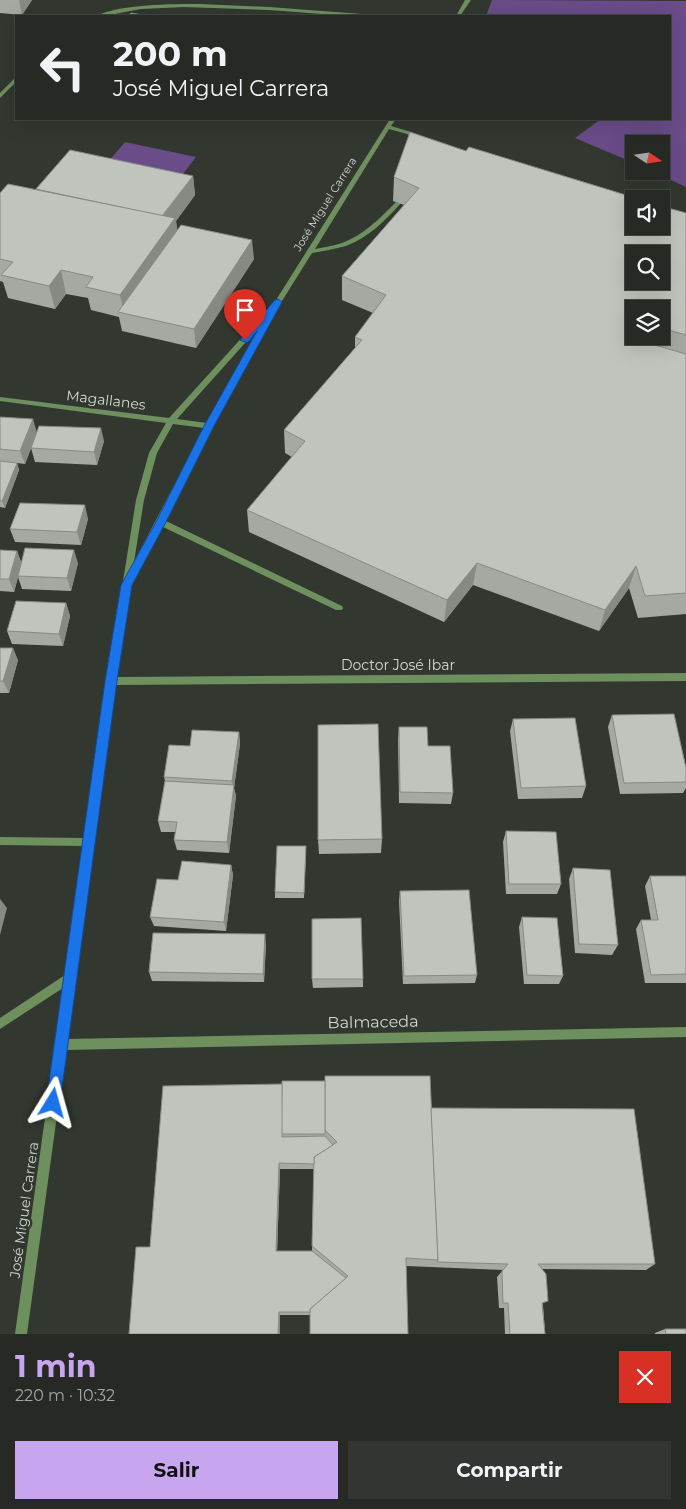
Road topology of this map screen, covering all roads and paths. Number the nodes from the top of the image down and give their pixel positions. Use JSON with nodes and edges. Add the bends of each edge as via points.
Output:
{"nodes":[{"id":1,"x":468,"y":0,"type":"edge"},
{"id":2,"x":104,"y":15,"type":"edge"},
{"id":3,"x":350,"y":15,"type":"edge"},
{"id":4,"x":459,"y":15,"type":"edge"},
{"id":5,"x":15,"y":80,"type":"edge"},
{"id":6,"x":0,"y":96,"type":"edge"},
{"id":7,"x":392,"y":120,"type":"edge"},
{"id":8,"x":388,"y":127,"type":"junction"},
{"id":9,"x":423,"y":145,"type":"edge"},
{"id":10,"x":398,"y":203,"type":"edge"},
{"id":11,"x":309,"y":252,"type":"junction"},
{"id":12,"x":278,"y":302,"type":"junction"},
{"id":13,"x":0,"y":399,"type":"edge"},
{"id":14,"x":171,"y":421,"type":"junction"},
{"id":15,"x":209,"y":426,"type":"junction"},
{"id":16,"x":161,"y":522,"type":"junction"},
{"id":17,"x":126,"y":585,"type":"junction"},
{"id":18,"x":339,"y":608,"type":"dead end"},
{"id":19,"x":686,"y":677,"type":"edge"},
{"id":20,"x":111,"y":681,"type":"junction"},
{"id":21,"x":0,"y":841,"type":"edge"},
{"id":22,"x":89,"y":842,"type":"junction"},
{"id":23,"x":70,"y":978,"type":"junction"},
{"id":24,"x":0,"y":1024,"type":"edge"},
{"id":25,"x":686,"y":1032,"type":"edge"},
{"id":26,"x":61,"y":1045,"type":"junction"},
{"id":27,"x":21,"y":1334,"type":"edge"}],
"edges":[{"from":1,"to":4,"type":"street"},
{"from":2,"to":3,"type":"street","via":[[137,8],[190,5]]},
{"from":5,"to":6,"type":"street"},
{"from":7,"to":8,"type":"street","name":"José Miguel Carrera"},
{"from":8,"to":9,"type":"street","via":[[410,133]]},
{"from":8,"to":11,"type":"street","name":"José Miguel Carrera"},
{"from":10,"to":11,"type":"street","via":[[361,236],[346,244]]},
{"from":11,"to":12,"type":"street","name":"José Miguel Carrera"},
{"from":12,"to":14,"type":"street","name":"José Miguel Carrera"},
{"from":12,"to":15,"type":"street","name":"José Miguel Carrera"},
{"from":13,"to":14,"type":"street","name":"Magallanes"},
{"from":14,"to":15,"type":"street","name":"Magallanes"},
{"from":14,"to":17,"type":"street","name":"José Miguel Carrera","via":[[153,453],[140,500]]},
{"from":15,"to":16,"type":"street","name":"José Miguel Carrera"},
{"from":16,"to":17,"type":"street","name":"José Miguel Carrera"},
{"from":16,"to":18,"type":"street"},
{"from":17,"to":20,"type":"street","name":"José Miguel Carrera"},
{"from":19,"to":20,"type":"street","name":"Doctor José Ibar"},
{"from":20,"to":22,"type":"street","name":"José Miguel Carrera"},
{"from":21,"to":22,"type":"street"},
{"from":22,"to":23,"type":"street","name":"José Miguel Carrera"},
{"from":23,"to":24,"type":"street"},
{"from":23,"to":26,"type":"street","name":"José Miguel Carrera"},
{"from":25,"to":26,"type":"street","name":"Balmaceda"},
{"from":26,"to":27,"type":"street","name":"José Miguel Carrera"}]}
